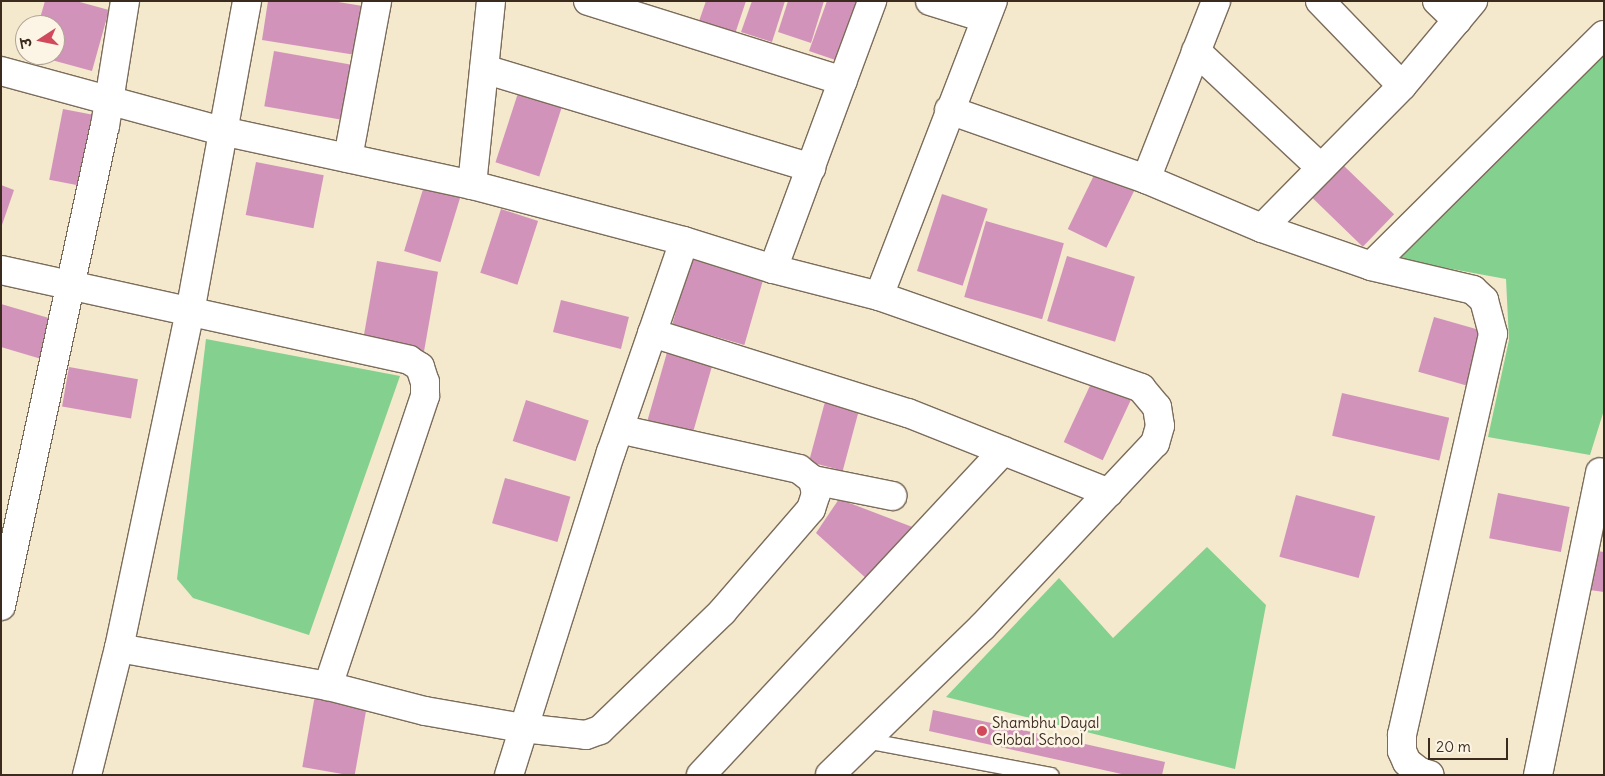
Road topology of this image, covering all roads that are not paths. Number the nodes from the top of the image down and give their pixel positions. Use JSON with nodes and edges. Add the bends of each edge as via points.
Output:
{"nodes":[{"id":1,"x":125,"y":1,"type":"edge"},
{"id":2,"x":247,"y":1,"type":"edge"},
{"id":3,"x":376,"y":1,"type":"edge"},
{"id":4,"x":492,"y":1,"type":"edge"},
{"id":5,"x":588,"y":1,"type":"edge"},
{"id":6,"x":872,"y":1,"type":"edge"},
{"id":7,"x":930,"y":1,"type":"edge"},
{"id":8,"x":1216,"y":1,"type":"edge"},
{"id":9,"x":1320,"y":1,"type":"edge"},
{"id":10,"x":1437,"y":1,"type":"edge"},
{"id":11,"x":989,"y":10,"type":"edge"},
{"id":12,"x":1465,"y":11,"type":"edge"},
{"id":13,"x":1604,"y":35,"type":"edge"},
{"id":14,"x":1196,"y":52,"type":"junction"},
{"id":15,"x":484,"y":69,"type":"junction"},
{"id":16,"x":1,"y":71,"type":"edge"},
{"id":17,"x":844,"y":81,"type":"junction"},
{"id":18,"x":1402,"y":86,"type":"junction"},
{"id":19,"x":110,"y":100,"type":"junction"},
{"id":20,"x":949,"y":110,"type":"junction"},
{"id":21,"x":222,"y":131,"type":"junction"},
{"id":22,"x":348,"y":158,"type":"junction"},
{"id":23,"x":810,"y":168,"type":"junction"},
{"id":24,"x":1322,"y":168,"type":"junction"},
{"id":25,"x":1146,"y":179,"type":"junction"},
{"id":26,"x":472,"y":186,"type":"junction"},
{"id":27,"x":1262,"y":228,"type":"junction"},
{"id":28,"x":684,"y":241,"type":"junction"},
{"id":29,"x":1371,"y":266,"type":"junction"},
{"id":30,"x":773,"y":269,"type":"junction"},
{"id":31,"x":1,"y":270,"type":"edge"},
{"id":32,"x":70,"y":286,"type":"junction"},
{"id":33,"x":879,"y":296,"type":"junction"},
{"id":34,"x":190,"y":312,"type":"junction"},
{"id":35,"x":652,"y":332,"type":"junction"},
{"id":36,"x":619,"y":429,"type":"junction"},
{"id":37,"x":1003,"y":451,"type":"junction"},
{"id":38,"x":1600,"y":472,"type":"dead end"},
{"id":39,"x":813,"y":480,"type":"junction"},
{"id":40,"x":1109,"y":493,"type":"junction"},
{"id":41,"x":892,"y":496,"type":"dead end"},
{"id":42,"x":1,"y":606,"type":"edge"},
{"id":43,"x":119,"y":648,"type":"junction"},
{"id":44,"x":328,"y":686,"type":"junction"},
{"id":45,"x":522,"y":728,"type":"junction"},
{"id":46,"x":864,"y":740,"type":"junction"},
{"id":47,"x":87,"y":775,"type":"edge"},
{"id":48,"x":508,"y":775,"type":"edge"},
{"id":49,"x":701,"y":775,"type":"edge"},
{"id":50,"x":830,"y":775,"type":"edge"},
{"id":51,"x":1051,"y":775,"type":"edge"},
{"id":52,"x":1430,"y":775,"type":"edge"},
{"id":53,"x":1538,"y":775,"type":"edge"}],
"edges":[{"from":1,"to":19,"type":"street"},
{"from":2,"to":21,"type":"street"},
{"from":3,"to":22,"type":"street"},
{"from":4,"to":15,"type":"street"},
{"from":5,"to":17,"type":"street"},
{"from":6,"to":17,"type":"street"},
{"from":7,"to":11,"type":"street"},
{"from":8,"to":14,"type":"street"},
{"from":9,"to":18,"type":"street"},
{"from":10,"to":12,"type":"street"},
{"from":11,"to":20,"type":"street"},
{"from":12,"to":18,"type":"street"},
{"from":13,"to":29,"type":"street"},
{"from":14,"to":24,"type":"street"},
{"from":14,"to":25,"type":"street"},
{"from":15,"to":23,"type":"street"},
{"from":15,"to":26,"type":"street"},
{"from":16,"to":19,"type":"street"},
{"from":17,"to":23,"type":"street"},
{"from":18,"to":24,"type":"street"},
{"from":19,"to":21,"type":"street"},
{"from":19,"to":32,"type":"street"},
{"from":20,"to":25,"type":"street"},
{"from":20,"to":33,"type":"street"},
{"from":21,"to":22,"type":"street"},
{"from":21,"to":34,"type":"street"},
{"from":22,"to":26,"type":"street"},
{"from":23,"to":30,"type":"street"},
{"from":24,"to":27,"type":"street"},
{"from":25,"to":27,"type":"street"},
{"from":26,"to":28,"type":"street"},
{"from":27,"to":29,"type":"street"},
{"from":28,"to":30,"type":"street"},
{"from":28,"to":35,"type":"street"},
{"from":29,"to":52,"type":"street","via":[[1472,290],[1484,300],[1493,334],[1402,735],[1402,751],[1407,762]]},
{"from":30,"to":33,"type":"street"},
{"from":31,"to":32,"type":"street"},
{"from":32,"to":34,"type":"street"},
{"from":32,"to":42,"type":"street"},
{"from":33,"to":40,"type":"street","via":[[1141,388],[1157,406],[1160,426],[1155,443]]},
{"from":34,"to":43,"type":"street"},
{"from":34,"to":44,"type":"street","via":[[410,360],[420,367],[426,382],[425,396]]},
{"from":35,"to":36,"type":"street"},
{"from":35,"to":37,"type":"street","via":[[908,413]]},
{"from":36,"to":39,"type":"street","via":[[800,469]]},
{"from":36,"to":45,"type":"street"},
{"from":37,"to":40,"type":"street"},
{"from":37,"to":49,"type":"street"},
{"from":38,"to":53,"type":"street"},
{"from":39,"to":41,"type":"street"},
{"from":39,"to":45,"type":"street","via":[[816,494],[811,508],[722,612],[613,720],[586,735]]},
{"from":40,"to":46,"type":"street","via":[[982,627]]},
{"from":43,"to":44,"type":"street"},
{"from":43,"to":47,"type":"street"},
{"from":44,"to":45,"type":"street","via":[[425,711]]},
{"from":45,"to":48,"type":"street"},
{"from":46,"to":50,"type":"street"},
{"from":46,"to":51,"type":"lane"}]}
